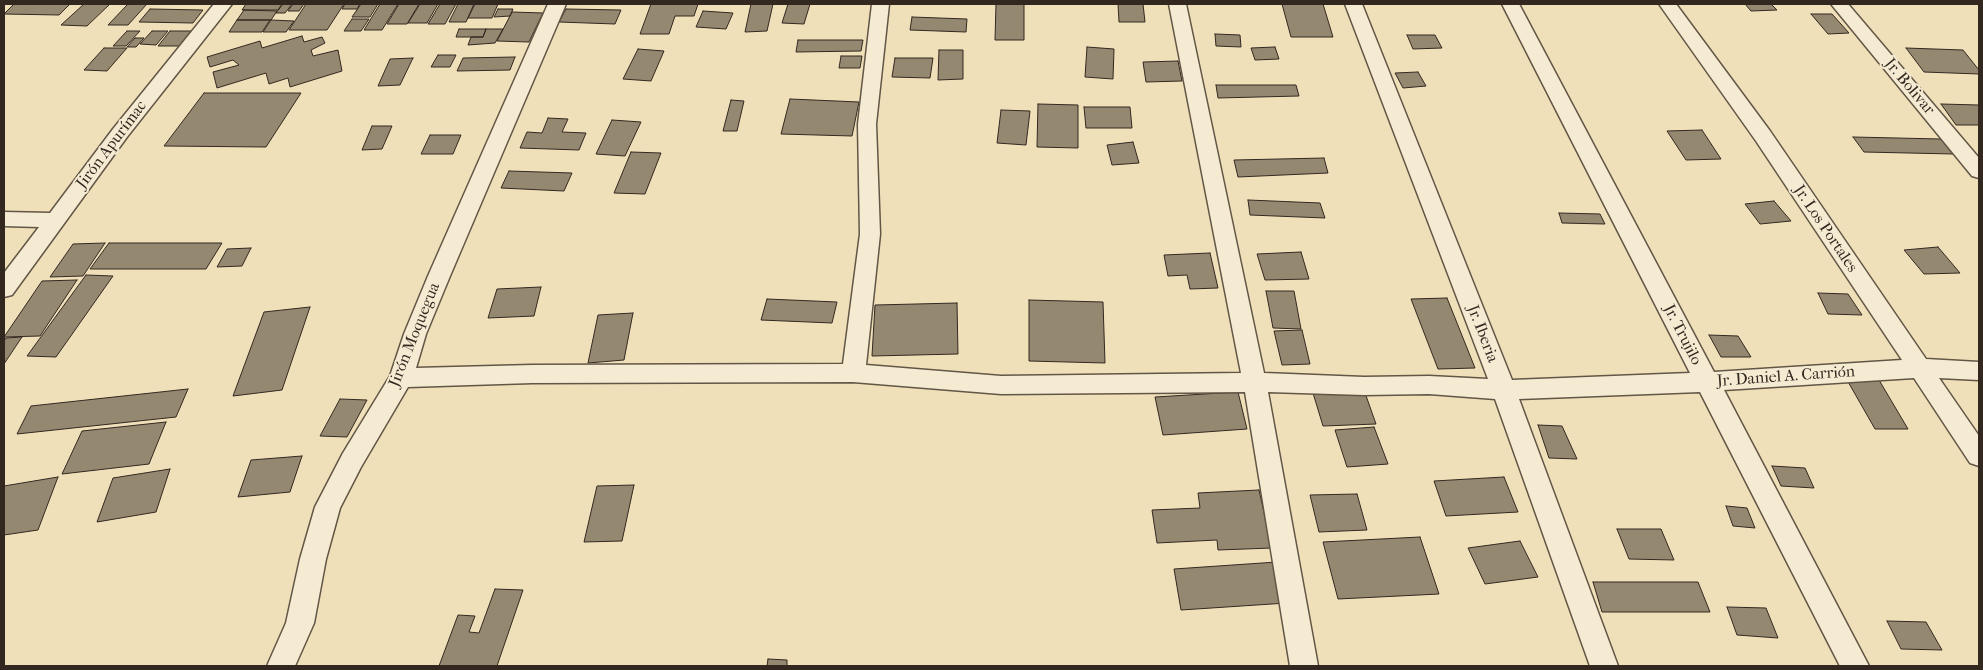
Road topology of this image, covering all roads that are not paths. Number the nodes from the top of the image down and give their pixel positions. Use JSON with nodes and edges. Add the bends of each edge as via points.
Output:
{"nodes":[{"id":1,"x":224,"y":4,"type":"edge"},
{"id":2,"x":557,"y":4,"type":"edge"},
{"id":3,"x":880,"y":4,"type":"edge"},
{"id":4,"x":1177,"y":4,"type":"edge"},
{"id":5,"x":1353,"y":4,"type":"edge"},
{"id":6,"x":1510,"y":4,"type":"edge"},
{"id":7,"x":1668,"y":4,"type":"edge"},
{"id":8,"x":1839,"y":4,"type":"edge"},
{"id":9,"x":1979,"y":171,"type":"edge"},
{"id":10,"x":4,"y":219,"type":"edge"},
{"id":11,"x":55,"y":220,"type":"junction"},
{"id":12,"x":4,"y":288,"type":"edge"},
{"id":13,"x":1922,"y":368,"type":"junction"},
{"id":14,"x":1979,"y":371,"type":"edge"},
{"id":15,"x":853,"y":373,"type":"junction"},
{"id":16,"x":401,"y":378,"type":"junction"},
{"id":17,"x":1255,"y":382,"type":"junction"},
{"id":18,"x":1706,"y":382,"type":"junction"},
{"id":19,"x":1504,"y":390,"type":"junction"},
{"id":20,"x":1979,"y":456,"type":"edge"},
{"id":21,"x":281,"y":666,"type":"edge"},
{"id":22,"x":1304,"y":666,"type":"edge"},
{"id":23,"x":1604,"y":666,"type":"edge"},
{"id":24,"x":1855,"y":666,"type":"edge"}],
"edges":[{"from":1,"to":11,"type":"street","name":"Jirón Apurímac"},
{"from":2,"to":16,"type":"street","name":"Jirón Moquegua","via":[[439,276]]},
{"from":3,"to":15,"type":"street","via":[[867,124],[870,234]]},
{"from":4,"to":17,"type":"street"},
{"from":5,"to":19,"type":"street","name":"Jr. Iberia"},
{"from":6,"to":18,"type":"street","name":"Jr. Trujilo"},
{"from":7,"to":13,"type":"street","name":"Jr. Los Portales"},
{"from":8,"to":9,"type":"street","name":"Jr. Bolivar"},
{"from":10,"to":11,"type":"street"},
{"from":11,"to":12,"type":"street","name":"Jirón Apurímac"},
{"from":13,"to":14,"type":"street","name":"Jr. Daniel A. Carrión"},
{"from":13,"to":18,"type":"street","name":"Jr. Daniel A. Carrión"},
{"from":13,"to":20,"type":"street","name":"Jr. Los Portales"},
{"from":15,"to":16,"type":"street","name":"Jr. Daniel A. Carrión","via":[[532,374]]},
{"from":15,"to":17,"type":"street","name":"Jr. Daniel A. Carrión","via":[[1001,385]]},
{"from":16,"to":21,"type":"street","name":"Jirón Moquegua","via":[[352,460],[328,508],[313,559],[300,623]]},
{"from":17,"to":19,"type":"street","name":"Jr. Daniel A. Carrión","via":[[1429,385]]},
{"from":17,"to":22,"type":"street"},
{"from":18,"to":19,"type":"street","name":"Jr. Daniel A. Carrión"},
{"from":18,"to":24,"type":"street","name":"Jr. Trujilo"},
{"from":19,"to":23,"type":"street","name":"Jr. Iberia"}]}
